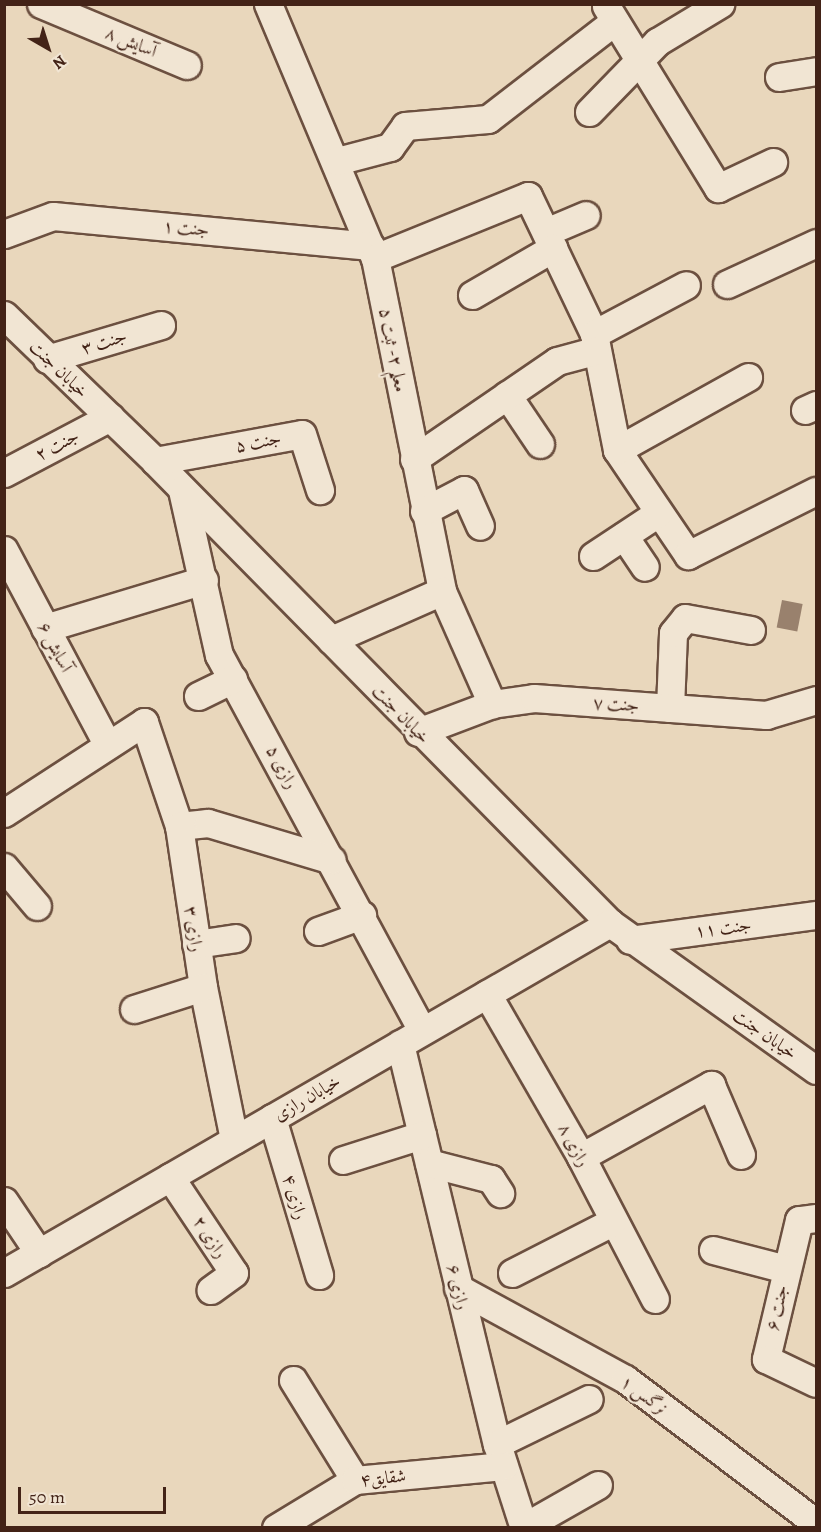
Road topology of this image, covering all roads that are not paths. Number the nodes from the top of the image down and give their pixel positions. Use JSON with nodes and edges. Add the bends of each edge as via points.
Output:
{"nodes":[{"id":1,"x":41,"y":4,"type":"edge"},
{"id":2,"x":268,"y":4,"type":"edge"},
{"id":3,"x":720,"y":4,"type":"edge"},
{"id":4,"x":610,"y":13,"type":"edge"},
{"id":5,"x":638,"y":60,"type":"junction"},
{"id":6,"x":187,"y":65,"type":"dead end"},
{"id":7,"x":816,"y":71,"type":"edge"},
{"id":8,"x":779,"y":77,"type":"dead end"},
{"id":9,"x":589,"y":112,"type":"dead end"},
{"id":10,"x":337,"y":161,"type":"junction"},
{"id":11,"x":773,"y":162,"type":"dead end"},
{"id":12,"x":586,"y":215,"type":"dead end"},
{"id":13,"x":4,"y":234,"type":"edge"},
{"id":14,"x":549,"y":240,"type":"junction"},
{"id":15,"x":816,"y":243,"type":"edge"},
{"id":16,"x":373,"y":252,"type":"junction"},
{"id":17,"x":727,"y":284,"type":"dead end"},
{"id":18,"x":686,"y":285,"type":"dead end"},
{"id":19,"x":472,"y":296,"type":"dead end"},
{"id":20,"x":8,"y":315,"type":"edge"},
{"id":21,"x":161,"y":326,"type":"dead end"},
{"id":22,"x":594,"y":342,"type":"junction"},
{"id":23,"x":47,"y":360,"type":"junction"},
{"id":24,"x":748,"y":378,"type":"dead end"},
{"id":25,"x":507,"y":395,"type":"junction"},
{"id":26,"x":110,"y":417,"type":"junction"},
{"id":27,"x":540,"y":444,"type":"dead end"},
{"id":28,"x":617,"y":450,"type":"junction"},
{"id":29,"x":414,"y":459,"type":"junction"},
{"id":30,"x":155,"y":461,"type":"junction"},
{"id":31,"x":4,"y":473,"type":"edge"},
{"id":32,"x":181,"y":489,"type":"junction"},
{"id":33,"x":320,"y":490,"type":"dead end"},
{"id":34,"x":816,"y":491,"type":"edge"},
{"id":35,"x":424,"y":511,"type":"junction"},
{"id":36,"x":658,"y":513,"type":"junction"},
{"id":37,"x":480,"y":526,"type":"dead end"},
{"id":38,"x":624,"y":536,"type":"junction"},
{"id":39,"x":4,"y":550,"type":"edge"},
{"id":40,"x":592,"y":556,"type":"dead end"},
{"id":41,"x":645,"y":567,"type":"dead end"},
{"id":42,"x":204,"y":580,"type":"junction"},
{"id":43,"x":442,"y":591,"type":"junction"},
{"id":44,"x":45,"y":628,"type":"junction"},
{"id":45,"x":752,"y":630,"type":"dead end"},
{"id":46,"x":330,"y":639,"type":"junction"},
{"id":47,"x":233,"y":679,"type":"junction"},
{"id":48,"x":198,"y":696,"type":"dead end"},
{"id":49,"x":816,"y":700,"type":"edge"},
{"id":50,"x":492,"y":704,"type":"junction"},
{"id":51,"x":670,"y":708,"type":"junction"},
{"id":52,"x":418,"y":732,"type":"junction"},
{"id":53,"x":107,"y":744,"type":"junction"},
{"id":54,"x":4,"y":813,"type":"edge"},
{"id":55,"x":179,"y":826,"type":"junction"},
{"id":56,"x":333,"y":860,"type":"junction"},
{"id":57,"x":4,"y":867,"type":"edge"},
{"id":58,"x":37,"y":906,"type":"dead end"},
{"id":59,"x":362,"y":915,"type":"junction"},
{"id":60,"x":816,"y":915,"type":"edge"},
{"id":61,"x":318,"y":931,"type":"dead end"},
{"id":62,"x":620,"y":932,"type":"junction"},
{"id":63,"x":236,"y":939,"type":"dead end"},
{"id":64,"x":196,"y":944,"type":"junction"},
{"id":65,"x":203,"y":987,"type":"junction"},
{"id":66,"x":487,"y":994,"type":"junction"},
{"id":67,"x":134,"y":1010,"type":"dead end"},
{"id":68,"x":411,"y":1038,"type":"junction"},
{"id":69,"x":816,"y":1066,"type":"edge"},
{"id":70,"x":272,"y":1118,"type":"junction"},
{"id":71,"x":422,"y":1135,"type":"junction"},
{"id":72,"x":234,"y":1140,"type":"junction"},
{"id":73,"x":741,"y":1155,"type":"dead end"},
{"id":74,"x":581,"y":1157,"type":"junction"},
{"id":75,"x":343,"y":1160,"type":"dead end"},
{"id":76,"x":429,"y":1163,"type":"junction"},
{"id":77,"x":170,"y":1177,"type":"junction"},
{"id":78,"x":500,"y":1193,"type":"dead end"},
{"id":79,"x":4,"y":1201,"type":"edge"},
{"id":80,"x":816,"y":1218,"type":"edge"},
{"id":81,"x":612,"y":1222,"type":"junction"},
{"id":82,"x":713,"y":1250,"type":"dead end"},
{"id":83,"x":39,"y":1253,"type":"junction"},
{"id":84,"x":786,"y":1269,"type":"junction"},
{"id":85,"x":4,"y":1273,"type":"edge"},
{"id":86,"x":513,"y":1273,"type":"dead end"},
{"id":87,"x":319,"y":1275,"type":"dead end"},
{"id":88,"x":458,"y":1288,"type":"junction"},
{"id":89,"x":211,"y":1290,"type":"dead end"},
{"id":90,"x":655,"y":1299,"type":"dead end"},
{"id":91,"x":293,"y":1380,"type":"dead end"},
{"id":92,"x":816,"y":1383,"type":"edge"},
{"id":93,"x":589,"y":1399,"type":"dead end"},
{"id":94,"x":500,"y":1455,"type":"junction"},
{"id":95,"x":355,"y":1480,"type":"junction"},
{"id":96,"x":598,"y":1485,"type":"dead end"},
{"id":97,"x":816,"y":1522,"type":"edge"},
{"id":98,"x":276,"y":1527,"type":"edge"},
{"id":99,"x":524,"y":1527,"type":"edge"}],
"edges":[{"from":1,"to":6,"type":"street","name":"آسایش ۸"},
{"from":2,"to":10,"type":"street","name":"معلم ۲- ثبت ۵"},
{"from":3,"to":5,"type":"street","via":[[657,42]]},
{"from":4,"to":5,"type":"street"},
{"from":4,"to":10,"type":"street","via":[[488,119],[405,126],[390,147]]},
{"from":5,"to":9,"type":"street"},
{"from":5,"to":11,"type":"street","via":[[718,188]]},
{"from":7,"to":8,"type":"street"},
{"from":10,"to":16,"type":"street","name":"معلم ۲- ثبت ۵"},
{"from":12,"to":14,"type":"street"},
{"from":13,"to":16,"type":"street","name":"جنت ۱","via":[[53,216]]},
{"from":14,"to":16,"type":"street","via":[[528,196]]},
{"from":14,"to":19,"type":"street"},
{"from":14,"to":22,"type":"street"},
{"from":15,"to":17,"type":"street"},
{"from":16,"to":29,"type":"street","name":"معلم ۲- ثبت ۵"},
{"from":18,"to":22,"type":"street"},
{"from":20,"to":23,"type":"street","name":"خیابان جنت"},
{"from":21,"to":23,"type":"street","name":"جنت ۳"},
{"from":22,"to":25,"type":"street","via":[[557,361]]},
{"from":22,"to":28,"type":"street"},
{"from":23,"to":26,"type":"street","name":"خیابان جنت"},
{"from":24,"to":28,"type":"street"},
{"from":25,"to":27,"type":"street"},
{"from":25,"to":29,"type":"street"},
{"from":26,"to":30,"type":"street","name":"خیابان جنت"},
{"from":26,"to":31,"type":"street","name":"جنت ۲"},
{"from":28,"to":36,"type":"street"},
{"from":29,"to":35,"type":"street","name":"معلم ۲- ثبت ۵"},
{"from":30,"to":32,"type":"street","name":"خیابان جنت"},
{"from":30,"to":33,"type":"street","name":"جنت ۵","via":[[302,434]]},
{"from":32,"to":42,"type":"street","name":"رازی ۵"},
{"from":32,"to":46,"type":"street","name":"خیابان جنت"},
{"from":34,"to":36,"type":"street","via":[[688,555]]},
{"from":35,"to":37,"type":"street","via":[[464,490]]},
{"from":35,"to":43,"type":"street","name":"معلم ۲- ثبت ۵"},
{"from":36,"to":38,"type":"street"},
{"from":38,"to":40,"type":"street"},
{"from":38,"to":41,"type":"street"},
{"from":39,"to":44,"type":"street","name":"آسایش ۶"},
{"from":42,"to":44,"type":"street"},
{"from":42,"to":47,"type":"street","name":"رازی ۵","via":[[219,656]]},
{"from":43,"to":46,"type":"street"},
{"from":43,"to":50,"type":"street","name":"معلم ۲- ثبت ۵"},
{"from":44,"to":53,"type":"street","name":"آسایش ۶"},
{"from":45,"to":51,"type":"street","via":[[685,618],[673,633]]},
{"from":46,"to":52,"type":"street","name":"خیابان جنت"},
{"from":47,"to":48,"type":"street"},
{"from":47,"to":56,"type":"street","name":"رازی ۵"},
{"from":49,"to":51,"type":"street","name":"جنت ۷","via":[[766,715]]},
{"from":50,"to":51,"type":"street","name":"جنت ۷","via":[[534,699]]},
{"from":50,"to":52,"type":"street","name":"جنت ۷"},
{"from":52,"to":62,"type":"street","name":"خیابان جنت"},
{"from":53,"to":54,"type":"street"},
{"from":53,"to":55,"type":"street","name":"رازی ۳","via":[[144,722]]},
{"from":55,"to":56,"type":"street","via":[[208,823]]},
{"from":55,"to":64,"type":"street","name":"رازی ۳"},
{"from":56,"to":59,"type":"street","name":"رازی ۵"},
{"from":57,"to":58,"type":"street"},
{"from":59,"to":61,"type":"street"},
{"from":59,"to":68,"type":"street","name":"رازی ۵"},
{"from":60,"to":62,"type":"street","name":"جنت ۱۱"},
{"from":62,"to":66,"type":"street","name":"خیابان رازی"},
{"from":62,"to":69,"type":"street","name":"خیابان جنت"},
{"from":63,"to":64,"type":"street"},
{"from":64,"to":65,"type":"street","name":"رازی ۳"},
{"from":65,"to":67,"type":"street"},
{"from":65,"to":72,"type":"street","name":"رازی ۳"},
{"from":66,"to":68,"type":"street","name":"خیابان رازی"},
{"from":66,"to":74,"type":"street","name":"رازی ۸"},
{"from":68,"to":70,"type":"street","name":"خیابان رازی"},
{"from":68,"to":71,"type":"street","name":"رازی ۶"},
{"from":70,"to":72,"type":"street","name":"خیابان رازی"},
{"from":70,"to":87,"type":"street","name":"رازی ۴"},
{"from":71,"to":75,"type":"street"},
{"from":71,"to":76,"type":"street","name":"رازی ۶"},
{"from":72,"to":77,"type":"street","name":"خیابان رازی"},
{"from":73,"to":74,"type":"street","via":[[711,1085]]},
{"from":74,"to":81,"type":"street","name":"رازی ۸"},
{"from":76,"to":78,"type":"street","via":[[491,1179]]},
{"from":76,"to":88,"type":"street","name":"رازی ۶"},
{"from":77,"to":83,"type":"street","name":"خیابان رازی"},
{"from":77,"to":89,"type":"street","name":"رازی ۲","via":[[234,1273]]},
{"from":79,"to":83,"type":"street"},
{"from":80,"to":84,"type":"street","name":"جنت ۶","via":[[799,1220]]},
{"from":81,"to":86,"type":"street"},
{"from":81,"to":90,"type":"street","name":"رازی ۸"},
{"from":82,"to":84,"type":"street"},
{"from":83,"to":85,"type":"street","name":"خیابان رازی"},
{"from":84,"to":92,"type":"street","name":"جنت ۶","via":[[766,1359]]},
{"from":88,"to":94,"type":"street","name":"رازی ۶"},
{"from":88,"to":97,"type":"street","name":"نرگس ۱","via":[[624,1379]]},
{"from":91,"to":95,"type":"street"},
{"from":93,"to":94,"type":"street"},
{"from":94,"to":95,"type":"street","name":"شقایق۴"},
{"from":94,"to":99,"type":"street","name":"رازی ۶"},
{"from":95,"to":98,"type":"street","name":"شقایق۴"},
{"from":96,"to":99,"type":"street"}]}
